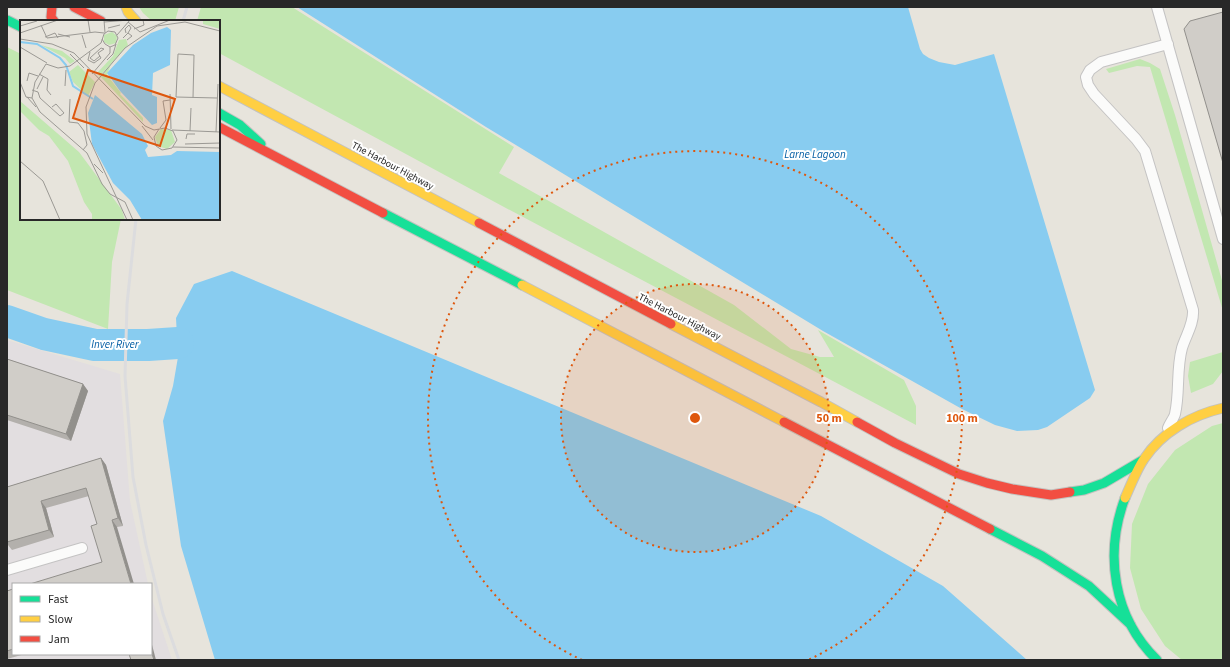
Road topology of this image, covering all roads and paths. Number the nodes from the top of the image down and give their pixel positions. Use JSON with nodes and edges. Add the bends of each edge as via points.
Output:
{"nodes":[{"id":1,"x":52,"y":7,"type":"edge"},
{"id":2,"x":74,"y":7,"type":"edge"},
{"id":3,"x":126,"y":7,"type":"edge"},
{"id":4,"x":1157,"y":7,"type":"edge"},
{"id":5,"x":7,"y":20,"type":"edge"},
{"id":6,"x":53,"y":20,"type":"edge"},
{"id":7,"x":99,"y":20,"type":"edge"},
{"id":8,"x":135,"y":20,"type":"edge"},
{"id":9,"x":20,"y":26,"type":"edge"},
{"id":10,"x":1168,"y":44,"type":"junction"},
{"id":11,"x":220,"y":87,"type":"edge"},
{"id":12,"x":220,"y":114,"type":"edge"},
{"id":13,"x":220,"y":128,"type":"edge"},
{"id":14,"x":275,"y":156,"type":"junction"},
{"id":15,"x":1223,"y":239,"type":"edge"},
{"id":16,"x":1221,"y":407,"type":"edge"},
{"id":17,"x":1161,"y":440,"type":"junction"},
{"id":18,"x":1143,"y":460,"type":"junction"},
{"id":19,"x":82,"y":548,"type":"dead end"},
{"id":20,"x":7,"y":570,"type":"edge"},
{"id":21,"x":1131,"y":625,"type":"junction"},
{"id":22,"x":1157,"y":660,"type":"edge"}],
"edges":[{"from":1,"to":6,"type":"main road"},
{"from":2,"to":7,"type":"main road"},
{"from":3,"to":8,"type":"main road"},
{"from":4,"to":10,"type":"lane"},
{"from":5,"to":9,"type":"main road"},
{"from":10,"to":15,"type":"lane"},
{"from":10,"to":17,"type":"lane","via":[[1101,62],[1090,70],[1086,77],[1094,94],[1145,151],[1193,310],[1192,323],[1182,346],[1178,364],[1175,415]]},
{"from":11,"to":18,"type":"main road","name":"The Harbour Highway","via":[[821,402],[895,444],[959,474],[1012,489],[1051,495],[1084,490],[1104,483]]},
{"from":12,"to":14,"type":"main road","via":[[240,126]]},
{"from":13,"to":14,"type":"main road"},
{"from":14,"to":21,"type":"main road","via":[[1042,556],[1088,586]]},
{"from":16,"to":17,"type":"main road","via":[[1186,422]]},
{"from":17,"to":18,"type":"main road"},
{"from":18,"to":21,"type":"main road","via":[[1121,508],[1114,553],[1121,602]]},
{"from":19,"to":20,"type":"lane"},
{"from":21,"to":22,"type":"main road","via":[[1142,644]]}]}
